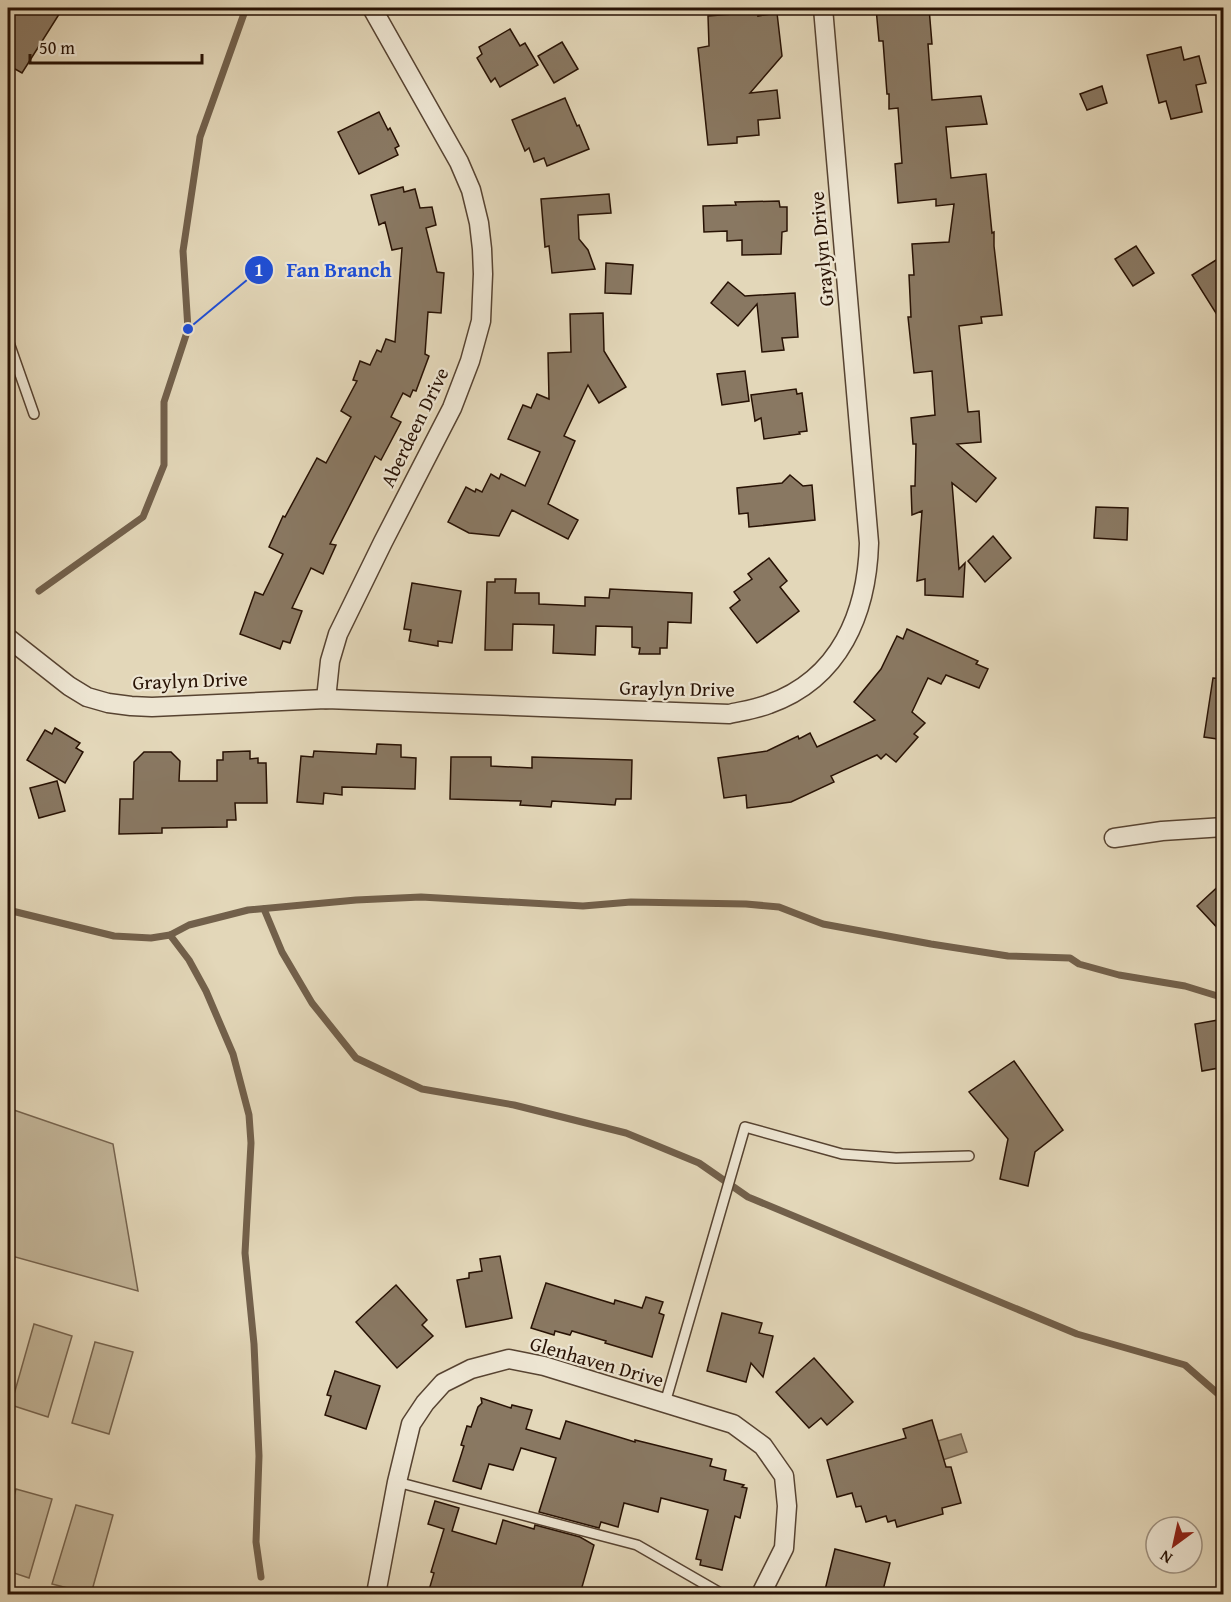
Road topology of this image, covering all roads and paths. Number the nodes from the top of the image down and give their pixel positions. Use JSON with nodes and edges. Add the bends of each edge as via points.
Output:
{"nodes":[{"id":1,"x":372,"y":8,"type":"edge"},
{"id":2,"x":823,"y":8,"type":"edge"},
{"id":3,"x":8,"y":340,"type":"edge"},
{"id":4,"x":34,"y":414,"type":"dead end"},
{"id":5,"x":8,"y":638,"type":"edge"},
{"id":6,"x":326,"y":699,"type":"junction"},
{"id":7,"x":1224,"y":827,"type":"edge"},
{"id":8,"x":1114,"y":838,"type":"dead end"},
{"id":9,"x":969,"y":1156,"type":"dead end"},
{"id":10,"x":665,"y":1403,"type":"junction"},
{"id":11,"x":397,"y":1482,"type":"junction"},
{"id":12,"x":376,"y":1594,"type":"edge"},
{"id":13,"x":722,"y":1594,"type":"edge"},
{"id":14,"x":761,"y":1594,"type":"edge"}],
"edges":[{"from":1,"to":6,"type":"street","name":"Aberdeen Drive","via":[[471,190],[482,249],[481,321],[452,408],[338,634],[330,660]]},
{"from":2,"to":6,"type":"street","name":"Graylyn Drive","via":[[868,543],[868,569],[858,615],[832,661],[809,682],[781,699],[729,714]]},
{"from":3,"to":4,"type":"lane"},
{"from":5,"to":6,"type":"street","name":"Graylyn Drive","via":[[69,686],[108,703],[152,707]]},
{"from":7,"to":8,"type":"street"},
{"from":9,"to":10,"type":"lane","via":[[896,1158],[842,1154],[746,1127]]},
{"from":10,"to":11,"type":"street","name":"Glenhaven Drive","via":[[509,1359],[471,1368],[443,1383],[411,1424]]},
{"from":10,"to":14,"type":"street","name":"Glenhaven Drive","via":[[733,1424],[763,1446],[784,1476],[784,1548]]},
{"from":11,"to":12,"type":"street","name":"Glenhaven Drive"},
{"from":11,"to":13,"type":"lane","via":[[637,1545]]}]}
